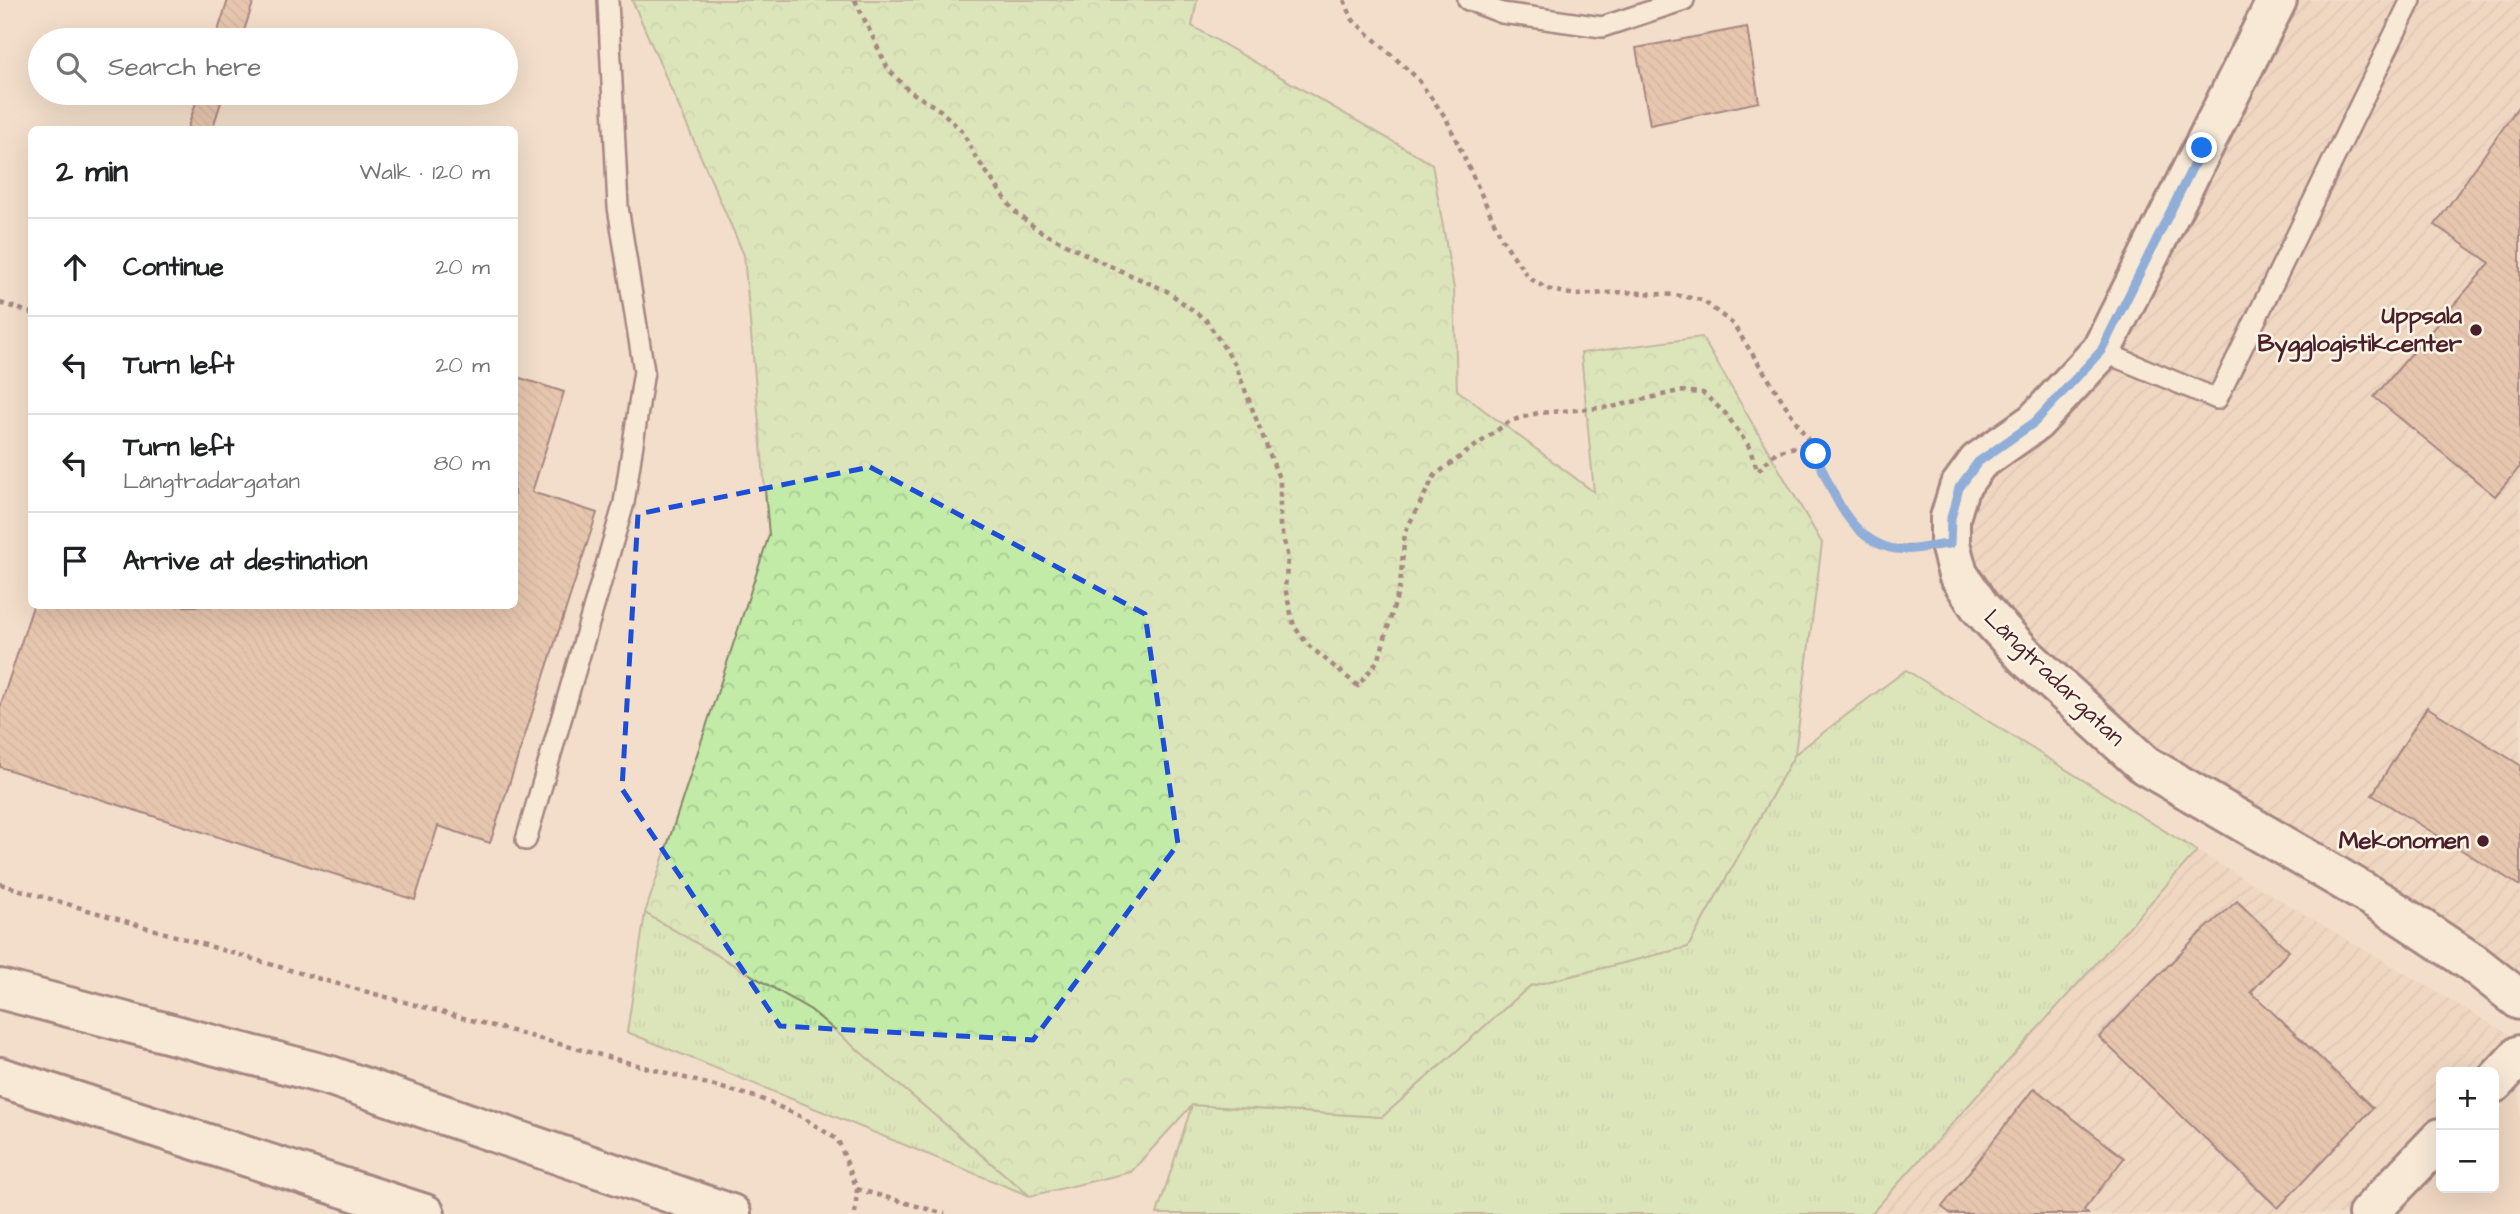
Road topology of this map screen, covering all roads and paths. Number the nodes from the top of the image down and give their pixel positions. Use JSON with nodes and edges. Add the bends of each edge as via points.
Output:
{"nodes":[{"id":1,"x":608,"y":0,"type":"edge"},
{"id":2,"x":855,"y":0,"type":"edge"},
{"id":3,"x":1344,"y":0,"type":"edge"},
{"id":4,"x":1468,"y":0,"type":"edge"},
{"id":5,"x":1684,"y":0,"type":"edge"},
{"id":6,"x":2277,"y":0,"type":"edge"},
{"id":7,"x":2411,"y":0,"type":"edge"},
{"id":8,"x":0,"y":303,"type":"edge"},
{"id":9,"x":28,"y":312,"type":"edge"},
{"id":10,"x":2101,"y":351,"type":"junction"},
{"id":11,"x":1810,"y":443,"type":"junction"},
{"id":12,"x":1950,"y":544,"type":"junction"},
{"id":13,"x":526,"y":840,"type":"dead end"},
{"id":14,"x":0,"y":884,"type":"edge"},
{"id":15,"x":0,"y":989,"type":"edge"},
{"id":16,"x":2520,"y":1000,"type":"edge"},
{"id":17,"x":2520,"y":1055,"type":"edge"},
{"id":18,"x":0,"y":1077,"type":"edge"},
{"id":19,"x":2499,"y":1078,"type":"edge"},
{"id":20,"x":2436,"y":1143,"type":"edge"},
{"id":21,"x":857,"y":1189,"type":"junction"},
{"id":22,"x":425,"y":1214,"type":"edge"},
{"id":23,"x":731,"y":1214,"type":"edge"},
{"id":24,"x":855,"y":1214,"type":"edge"},
{"id":25,"x":945,"y":1214,"type":"edge"},
{"id":26,"x":2368,"y":1214,"type":"edge"}],
"edges":[{"from":1,"to":13,"type":"lane","via":[[618,207],[644,371],[624,503]]},
{"from":2,"to":11,"type":"path","via":[[888,69],[963,132],[1014,211],[1049,235],[1167,291],[1206,320],[1235,365],[1280,481],[1280,525],[1288,558],[1285,588],[1294,626],[1308,645],[1358,686],[1379,659],[1400,585],[1405,532],[1435,475],[1510,421],[1538,413],[1612,407],[1679,391],[1703,393],[1726,414],[1748,445],[1758,471],[1776,452]]},
{"from":3,"to":11,"type":"path","via":[[1353,20],[1417,78],[1446,118],[1502,239],[1528,277],[1547,289],[1575,295],[1623,292],[1702,300],[1733,324]]},
{"from":4,"to":5,"type":"lane","via":[[1502,13],[1602,27]]},
{"from":6,"to":10,"type":"main road","name":"Långtradargatan"},
{"from":7,"to":10,"type":"lane","via":[[2217,400]]},
{"from":8,"to":9,"type":"path"},
{"from":10,"to":12,"type":"main road","name":"Långtradargatan","via":[[2035,422],[1978,462],[1959,488]]},
{"from":11,"to":12,"type":"path","via":[[1844,513],[1864,536],[1892,549]]},
{"from":12,"to":16,"type":"main road","name":"Långtradargatan","via":[[1958,574],[1980,607],[2025,656],[2145,765],[2384,904]]},
{"from":14,"to":21,"type":"path","via":[[327,981],[759,1098],[838,1140]]},
{"from":15,"to":23,"type":"main road","via":[[331,1076]]},
{"from":17,"to":19,"type":"main road"},
{"from":18,"to":22,"type":"main road"},
{"from":20,"to":26,"type":"main road"},
{"from":21,"to":24,"type":"path"},
{"from":21,"to":25,"type":"path"}]}
